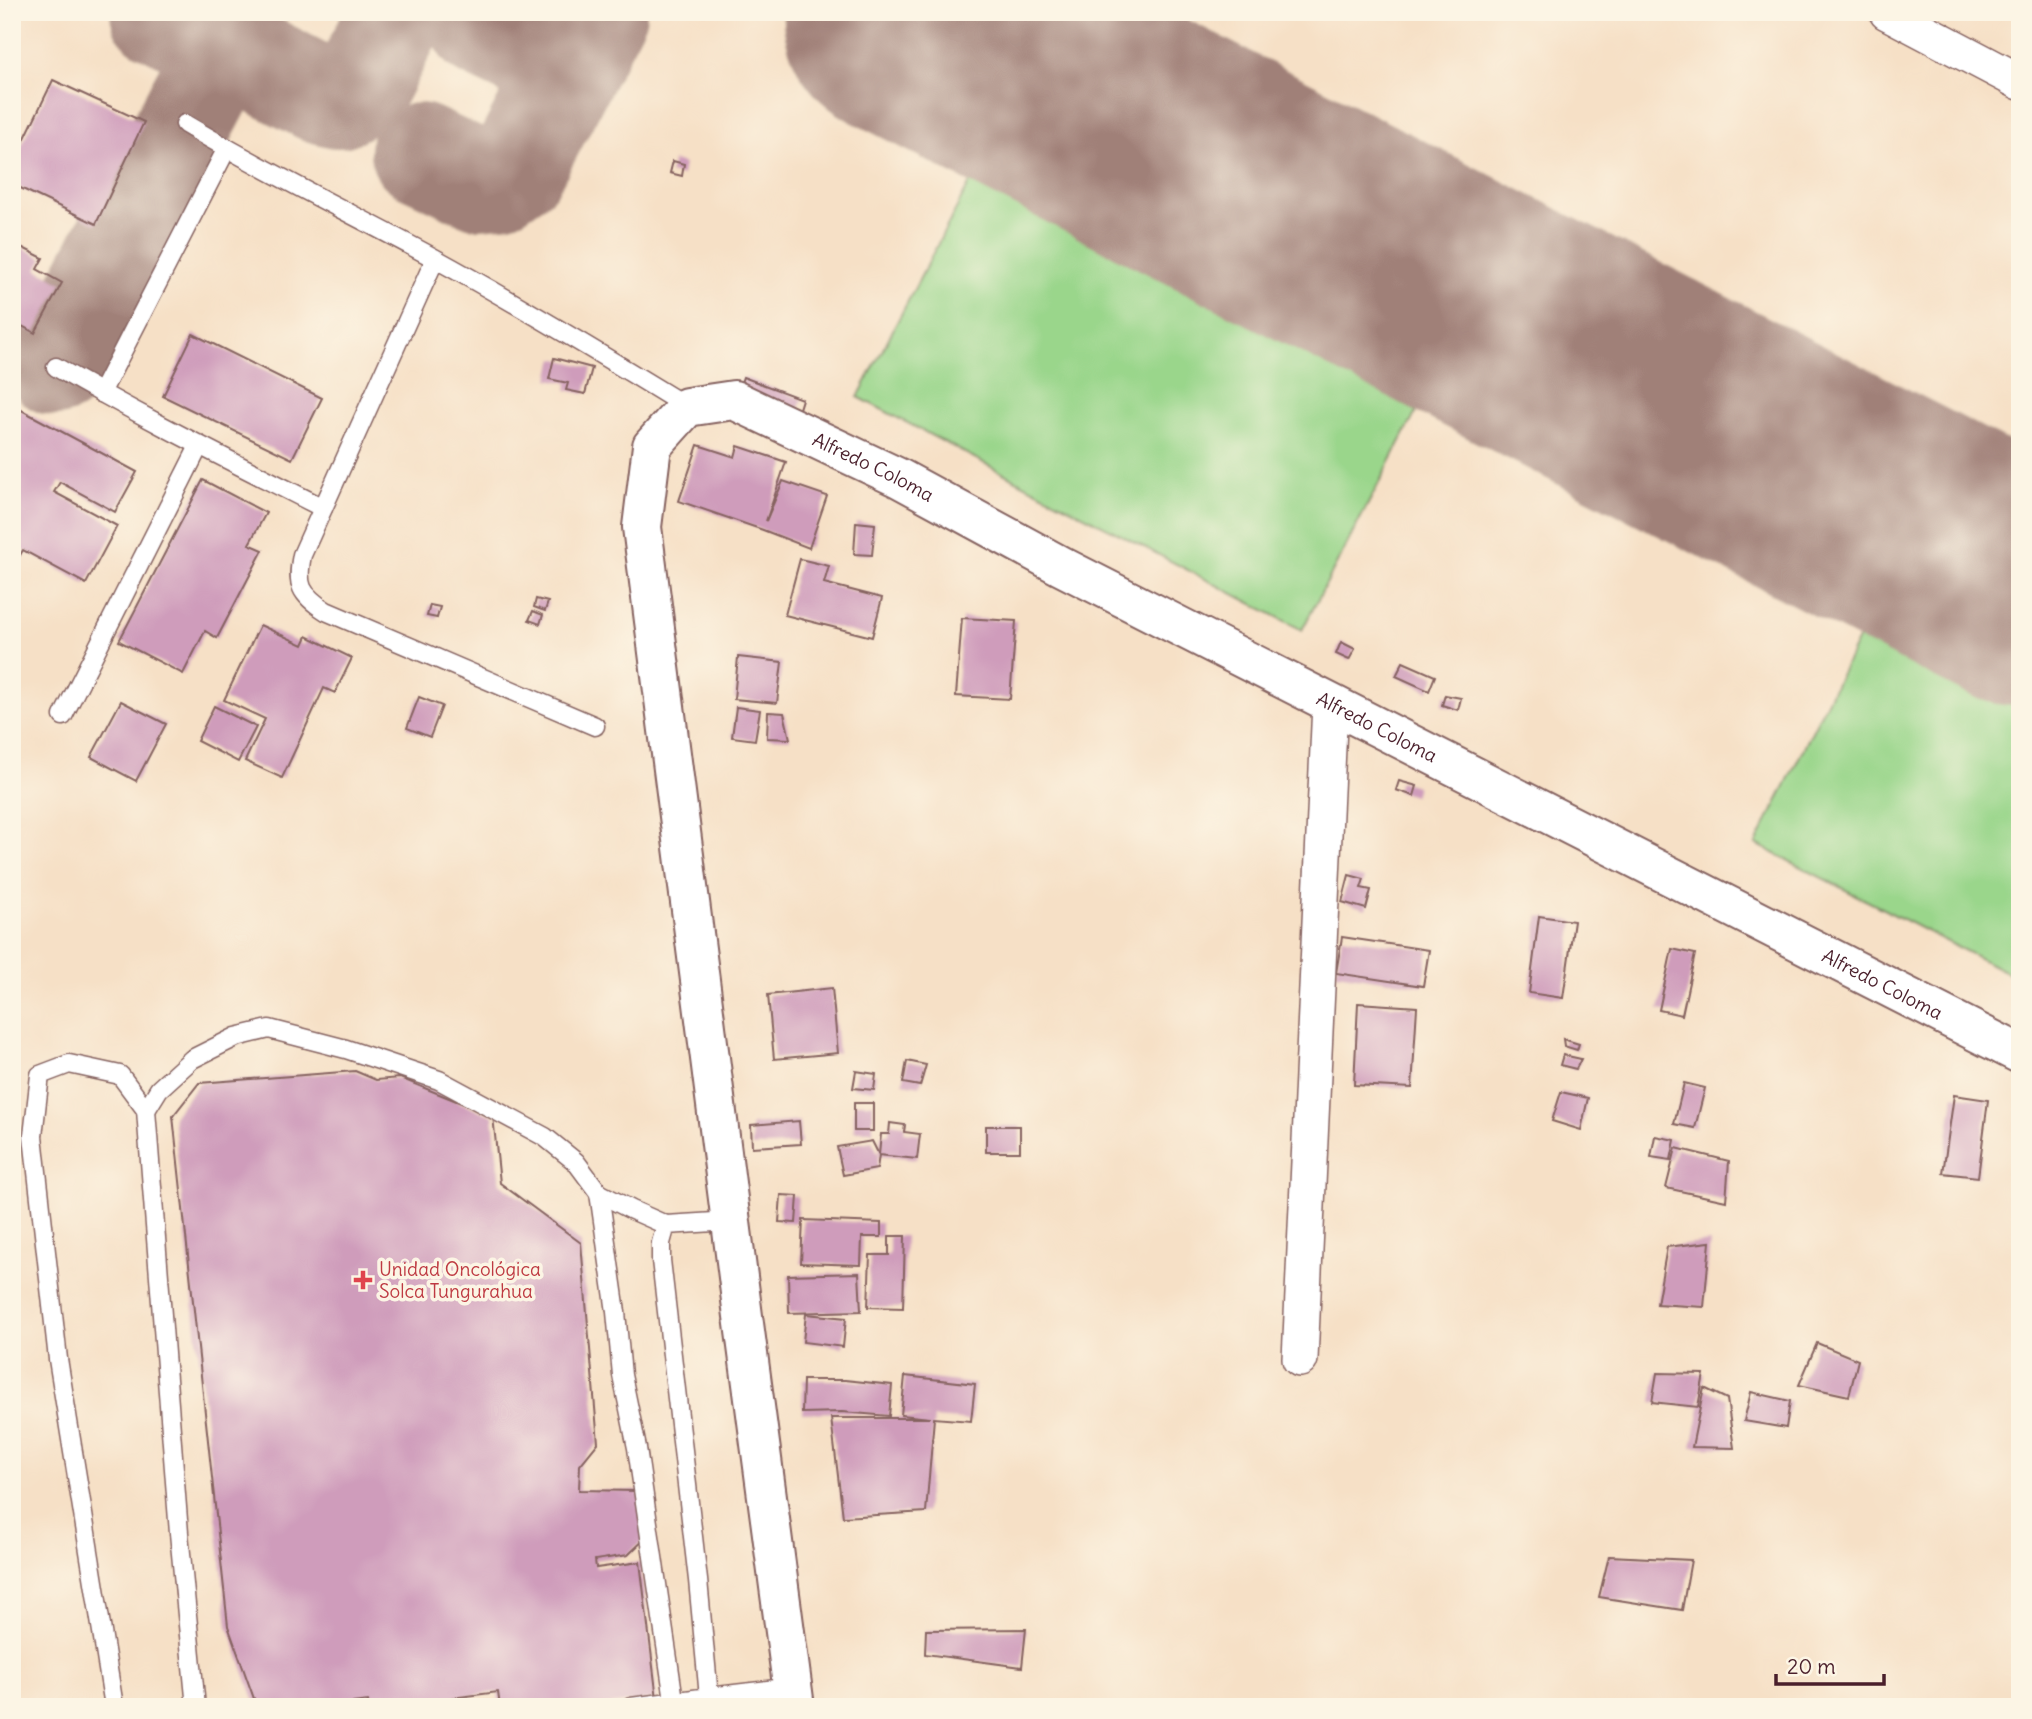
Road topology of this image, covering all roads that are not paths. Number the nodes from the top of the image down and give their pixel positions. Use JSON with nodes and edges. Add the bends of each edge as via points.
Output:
{"nodes":[{"id":1,"x":1887,"y":12,"type":"edge"},
{"id":2,"x":2020,"y":82,"type":"edge"},
{"id":3,"x":185,"y":124,"type":"dead end"},
{"id":4,"x":227,"y":148,"type":"junction"},
{"id":5,"x":436,"y":258,"type":"junction"},
{"id":6,"x":56,"y":367,"type":"dead end"},
{"id":7,"x":101,"y":393,"type":"junction"},
{"id":8,"x":687,"y":407,"type":"junction"},
{"id":9,"x":200,"y":446,"type":"junction"},
{"id":10,"x":323,"y":508,"type":"junction"},
{"id":11,"x":1330,"y":704,"type":"junction"},
{"id":12,"x":63,"y":716,"type":"dead end"},
{"id":13,"x":595,"y":726,"type":"dead end"},
{"id":14,"x":2020,"y":1054,"type":"edge"},
{"id":15,"x":146,"y":1110,"type":"junction"},
{"id":16,"x":599,"y":1193,"type":"junction"},
{"id":17,"x":731,"y":1221,"type":"junction"},
{"id":18,"x":666,"y":1225,"type":"junction"},
{"id":19,"x":1300,"y":1359,"type":"dead end"},
{"id":20,"x":709,"y":1696,"type":"junction"},
{"id":21,"x":794,"y":1697,"type":"edge"},
{"id":22,"x":674,"y":1700,"type":"junction"},
{"id":23,"x":116,"y":1707,"type":"edge"},
{"id":24,"x":196,"y":1707,"type":"edge"},
{"id":25,"x":631,"y":1707,"type":"edge"}],
"edges":[{"from":1,"to":2,"type":"street"},
{"from":3,"to":4,"type":"lane"},
{"from":4,"to":5,"type":"lane"},
{"from":4,"to":7,"type":"lane"},
{"from":5,"to":8,"type":"lane"},
{"from":5,"to":10,"type":"lane"},
{"from":6,"to":7,"type":"lane"},
{"from":7,"to":9,"type":"lane"},
{"from":8,"to":11,"type":"street","name":"Alfredo Coloma","via":[[734,400],[899,478]]},
{"from":8,"to":17,"type":"street","via":[[652,446],[642,527]]},
{"from":9,"to":10,"type":"lane"},
{"from":9,"to":12,"type":"lane"},
{"from":10,"to":13,"type":"lane","via":[[298,575],[310,601]]},
{"from":11,"to":14,"type":"street","name":"Alfredo Coloma"},
{"from":11,"to":19,"type":"street"},
{"from":15,"to":16,"type":"lane","via":[[159,1088],[192,1059],[236,1037],[269,1029],[439,1080],[545,1137],[576,1162]]},
{"from":15,"to":23,"type":"lane","via":[[120,1075],[69,1064],[40,1075],[33,1136],[58,1359]]},
{"from":15,"to":24,"type":"lane"},
{"from":16,"to":18,"type":"lane"},
{"from":16,"to":22,"type":"lane","via":[[622,1376]]},
{"from":17,"to":18,"type":"lane"},
{"from":17,"to":21,"type":"street"},
{"from":18,"to":20,"type":"lane","via":[[661,1260]]},
{"from":20,"to":21,"type":"lane"},
{"from":20,"to":22,"type":"lane"},
{"from":22,"to":25,"type":"lane"}]}
